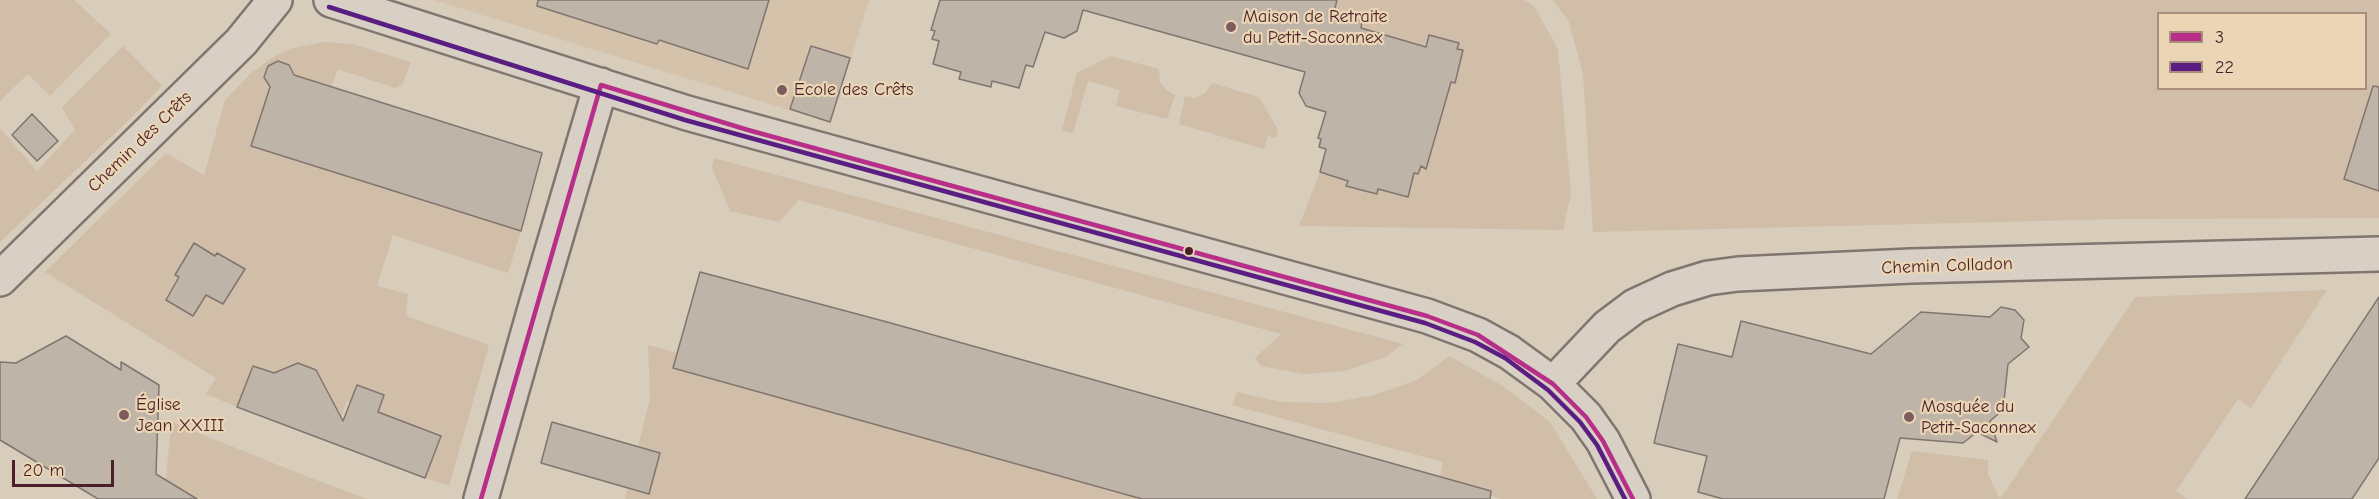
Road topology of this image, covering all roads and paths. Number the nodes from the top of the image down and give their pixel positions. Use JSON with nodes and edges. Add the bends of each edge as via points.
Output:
{"nodes":[{"id":1,"x":275,"y":0,"type":"edge"},
{"id":2,"x":331,"y":0,"type":"edge"},
{"id":3,"x":601,"y":85,"type":"junction"},
{"id":4,"x":2379,"y":254,"type":"edge"},
{"id":5,"x":0,"y":279,"type":"edge"},
{"id":6,"x":1552,"y":384,"type":"junction"},
{"id":7,"x":481,"y":499,"type":"edge"},
{"id":8,"x":1633,"y":499,"type":"edge"}],
"edges":[{"from":1,"to":5,"type":"street","name":"Chemin des Crêts","via":[[241,42]]},
{"from":2,"to":3,"type":"street"},
{"from":3,"to":6,"type":"street","via":[[687,113],[1427,316],[1478,335]]},
{"from":3,"to":7,"type":"street"},
{"from":4,"to":6,"type":"street","name":"Chemin Colladon","via":[[1911,266],[1708,278],[1635,306],[1607,327]]},
{"from":6,"to":8,"type":"street","via":[[1586,417],[1603,441]]}]}
